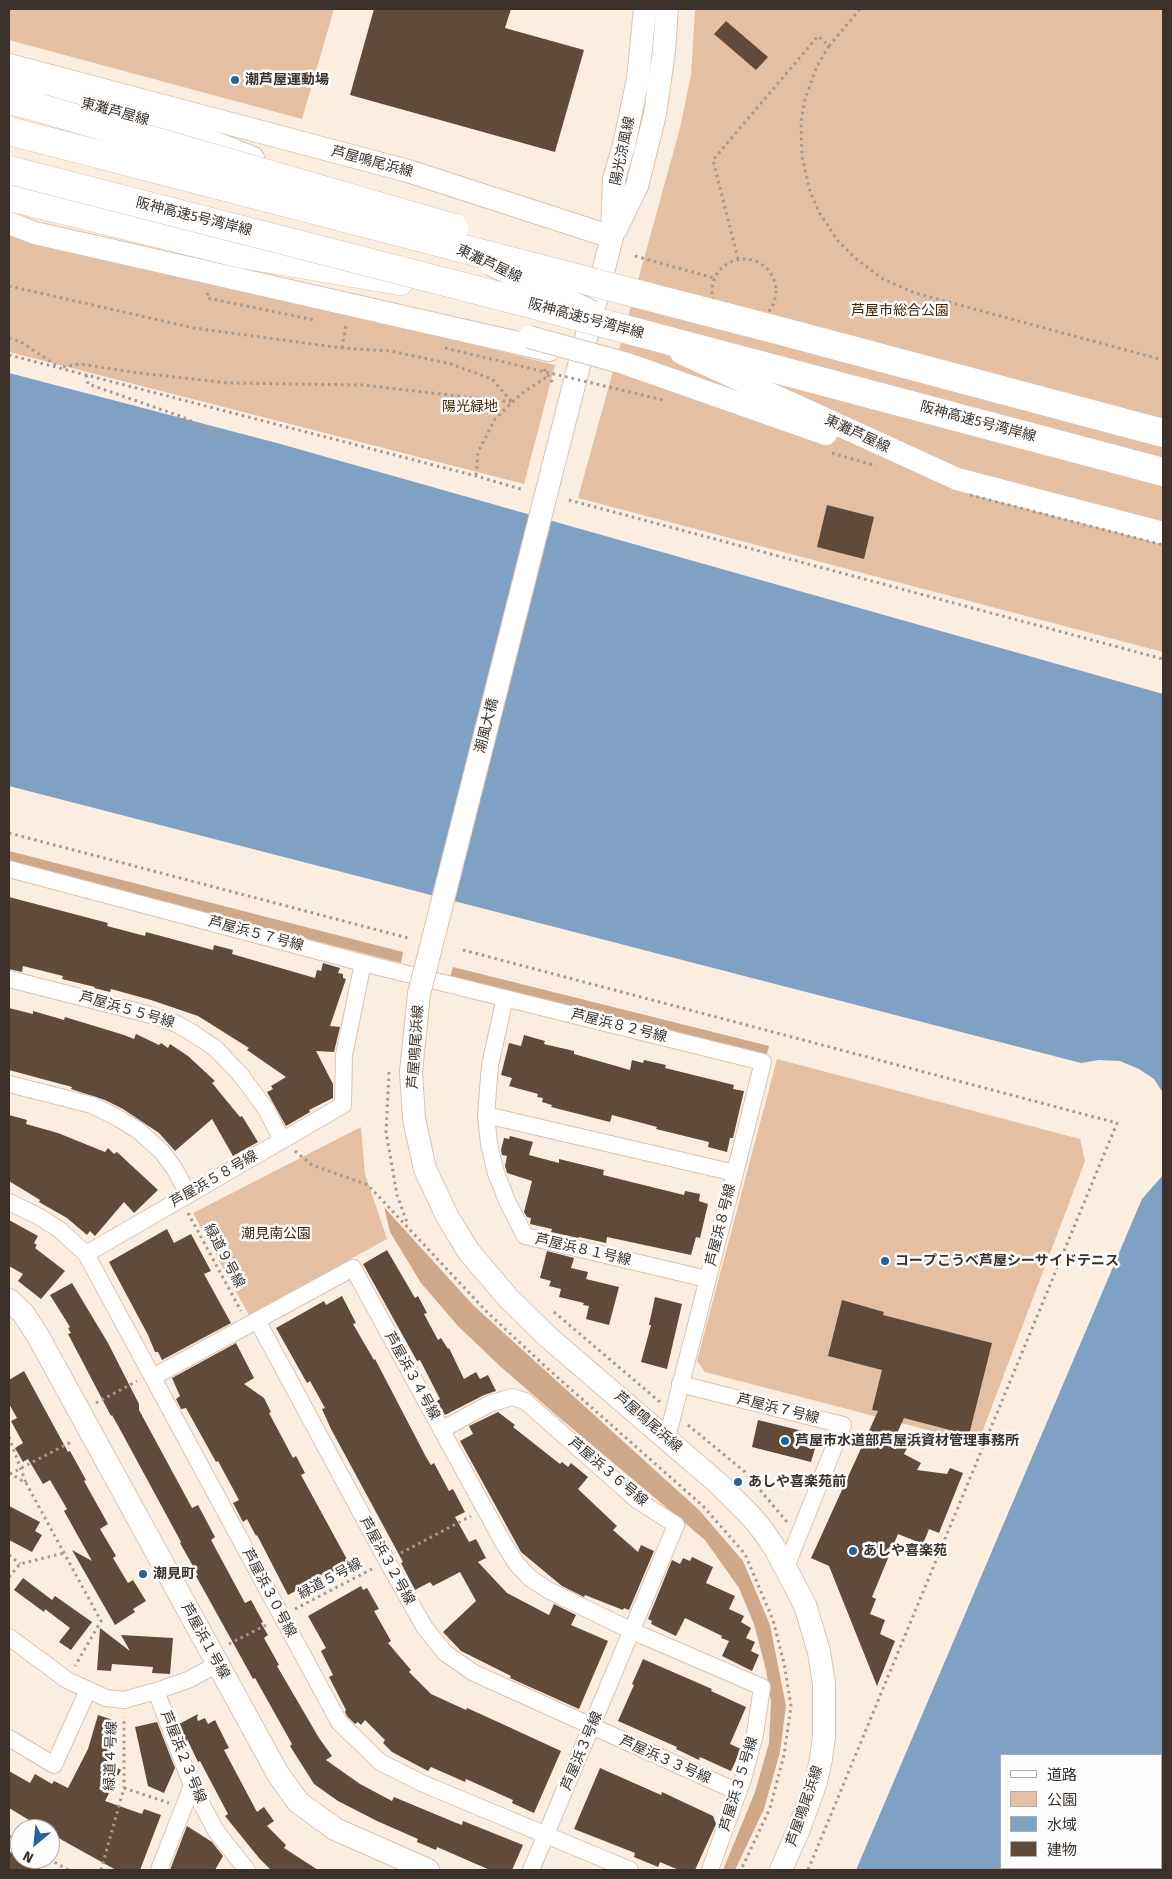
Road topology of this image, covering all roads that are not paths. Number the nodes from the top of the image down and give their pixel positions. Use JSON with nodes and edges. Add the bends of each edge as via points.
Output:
{"nodes":[{"id":1,"x":645,"y":9,"type":"edge"},
{"id":2,"x":667,"y":9,"type":"edge"},
{"id":3,"x":9,"y":66,"type":"edge"},
{"id":4,"x":9,"y":84,"type":"edge"},
{"id":5,"x":9,"y":100,"type":"edge"},
{"id":6,"x":9,"y":131,"type":"edge"},
{"id":7,"x":9,"y":170,"type":"edge"},
{"id":8,"x":9,"y":196,"type":"edge"},
{"id":9,"x":9,"y":213,"type":"edge"},
{"id":10,"x":9,"y":223,"type":"edge"},
{"id":11,"x":612,"y":237,"type":"junction"},
{"id":12,"x":527,"y":303,"type":"junction"},
{"id":13,"x":777,"y":330,"type":"junction"},
{"id":14,"x":582,"y":358,"type":"junction"},
{"id":15,"x":1163,"y":433,"type":"edge"},
{"id":16,"x":1163,"y":472,"type":"edge"},
{"id":17,"x":957,"y":479,"type":"junction"},
{"id":18,"x":1163,"y":533,"type":"edge"},
{"id":19,"x":9,"y":869,"type":"edge"},
{"id":20,"x":364,"y":963,"type":"junction"},
{"id":21,"x":9,"y":979,"type":"edge"},
{"id":22,"x":419,"y":994,"type":"joint"},
{"id":23,"x":505,"y":998,"type":"junction"},
{"id":24,"x":9,"y":1084,"type":"edge"},
{"id":25,"x":486,"y":1114,"type":"junction"},
{"id":26,"x":282,"y":1140,"type":"junction"},
{"id":27,"x":734,"y":1173,"type":"junction"},
{"id":28,"x":184,"y":1196,"type":"junction"},
{"id":29,"x":9,"y":1202,"type":"edge"},
{"id":30,"x":86,"y":1254,"type":"junction"},
{"id":31,"x":707,"y":1279,"type":"junction"},
{"id":32,"x":9,"y":1300,"type":"edge"},
{"id":33,"x":252,"y":1322,"type":"junction"},
{"id":34,"x":152,"y":1375,"type":"junction"},
{"id":35,"x":680,"y":1384,"type":"junction"},
{"id":36,"x":441,"y":1430,"type":"junction"},
{"id":37,"x":667,"y":1438,"type":"junction"},
{"id":38,"x":786,"y":1567,"type":"junction"},
{"id":39,"x":632,"y":1631,"type":"junction"},
{"id":40,"x":9,"y":1637,"type":"edge"},
{"id":41,"x":215,"y":1659,"type":"junction"},
{"id":42,"x":88,"y":1690,"type":"junction"},
{"id":43,"x":156,"y":1691,"type":"junction"},
{"id":44,"x":593,"y":1727,"type":"junction"},
{"id":45,"x":9,"y":1738,"type":"edge"},
{"id":46,"x":192,"y":1786,"type":"junction"},
{"id":47,"x":738,"y":1792,"type":"junction"},
{"id":48,"x":546,"y":1835,"type":"junction"},
{"id":49,"x":159,"y":1870,"type":"edge"},
{"id":50,"x":246,"y":1870,"type":"edge"},
{"id":51,"x":428,"y":1870,"type":"edge"},
{"id":52,"x":531,"y":1870,"type":"edge"},
{"id":53,"x":630,"y":1870,"type":"edge"},
{"id":54,"x":710,"y":1870,"type":"edge"},
{"id":55,"x":781,"y":1870,"type":"edge"}],
"edges":[{"from":1,"to":11,"type":"main road","name":"陽光涼風線","via":[[638,78],[614,179]]},
{"from":2,"to":11,"type":"main road","name":"陽光涼風線","via":[[655,114],[637,186]]},
{"from":3,"to":11,"type":"main road","name":"芦屋鳴尾浜線","via":[[408,171]]},
{"from":4,"to":17,"type":"main road","name":"東灘芦屋線","bridge":true,"via":[[146,119],[253,158]]},
{"from":5,"to":13,"type":"highway","bridge":true,"via":[[655,286]]},
{"from":6,"to":13,"type":"highway","bridge":true},
{"from":7,"to":12,"type":"highway","name":"阪神高速5号湾岸線","bridge":true},
{"from":8,"to":12,"type":"highway","bridge":true,"via":[[241,254]]},
{"from":9,"to":17,"type":"main road","name":"東灘芦屋線","bridge":true,"via":[[529,336],[624,363]]},
{"from":10,"to":14,"type":"main road","via":[[45,235]]},
{"from":11,"to":14,"type":"main road"},
{"from":12,"to":16,"type":"highway","name":"阪神高速5号湾岸線","bridge":true},
{"from":13,"to":15,"type":"highway","bridge":true},
{"from":14,"to":22,"type":"main road","name":"潮風大橋","bridge":true},
{"from":17,"to":18,"type":"main road","name":"東灘芦屋線"},
{"from":19,"to":20,"type":"street","name":"芦屋浜５７号線"},
{"from":20,"to":23,"type":"street","name":"芦屋浜８２号線"},
{"from":20,"to":26,"type":"street","name":"芦屋浜５８号線","via":[[344,1054],[343,1105]]},
{"from":21,"to":26,"type":"street","name":"芦屋浜５５号線","via":[[147,1014],[177,1024],[194,1034],[215,1048],[240,1074],[266,1109]]},
{"from":22,"to":37,"type":"main road","name":"芦屋鳴尾浜線","via":[[411,1072],[414,1119],[425,1169],[447,1216],[469,1252],[509,1299],[548,1337]]},
{"from":23,"to":25,"type":"street","name":"芦屋浜８１号線","via":[[490,1065]]},
{"from":23,"to":27,"type":"street","name":"芦屋浜８２号線","via":[[764,1062]]},
{"from":24,"to":28,"type":"street","via":[[92,1105],[139,1131],[174,1168]]},
{"from":25,"to":27,"type":"street","name":"芦屋浜８号線"},
{"from":25,"to":31,"type":"street","name":"芦屋浜８１号線","via":[[496,1173],[525,1236]]},
{"from":26,"to":28,"type":"street","name":"芦屋浜５８号線"},
{"from":27,"to":31,"type":"street","name":"芦屋浜８号線"},
{"from":28,"to":30,"type":"street","name":"芦屋浜５８号線"},
{"from":29,"to":30,"type":"street","name":"芦屋浜３０号線","via":[[60,1230]]},
{"from":30,"to":34,"type":"street","name":"芦屋浜３０号線"},
{"from":31,"to":35,"type":"street","name":"芦屋浜８号線"},
{"from":32,"to":41,"type":"main road","name":"芦屋浜１号線","via":[[38,1336]]},
{"from":33,"to":34,"type":"street","name":"芦屋浜３４号線"},
{"from":33,"to":36,"type":"street","name":"芦屋浜３４号線","via":[[353,1268]]},
{"from":33,"to":44,"type":"street","name":"芦屋浜３２号線","via":[[425,1628],[445,1653],[474,1673]]},
{"from":34,"to":48,"type":"street","name":"芦屋浜３０号線","via":[[339,1722],[380,1762]]},
{"from":35,"to":37,"type":"street","name":"芦屋浜８号線"},
{"from":35,"to":38,"type":"street","name":"芦屋浜７号線","via":[[843,1425]]},
{"from":36,"to":39,"type":"street","name":"芦屋浜３４号線","via":[[516,1563],[530,1578]]},
{"from":36,"to":39,"type":"street","name":"芦屋浜３６号線","via":[[489,1404],[512,1397],[525,1401],[637,1500],[676,1525]]},
{"from":37,"to":38,"type":"main road","name":"芦屋鳴尾浜線","via":[[750,1515]]},
{"from":38,"to":55,"type":"main road","name":"芦屋鳴尾浜線","via":[[805,1605],[819,1652],[825,1710],[816,1782]]},
{"from":39,"to":44,"type":"street","name":"芦屋浜３号線"},
{"from":39,"to":47,"type":"street","name":"芦屋浜３５号線","via":[[762,1687],[754,1734]]},
{"from":40,"to":42,"type":"street","via":[[67,1680]]},
{"from":41,"to":43,"type":"street","via":[[188,1680]]},
{"from":41,"to":51,"type":"main road","name":"芦屋浜１号線","via":[[278,1774],[298,1802],[335,1830]]},
{"from":42,"to":43,"type":"street","via":[[106,1698],[124,1700]]},
{"from":42,"to":45,"type":"street","via":[[54,1765]]},
{"from":43,"to":46,"type":"street","name":"芦屋浜２３号線"},
{"from":44,"to":47,"type":"street","name":"芦屋浜３３号線"},
{"from":44,"to":48,"type":"street","name":"芦屋浜３号線"},
{"from":46,"to":49,"type":"street"},
{"from":46,"to":50,"type":"street","name":"芦屋浜２３号線","via":[[216,1831]]},
{"from":47,"to":54,"type":"street","name":"芦屋浜３５号線"},
{"from":48,"to":52,"type":"street","name":"芦屋浜３号線"},
{"from":48,"to":53,"type":"street","name":"芦屋浜３０号線"}]}
